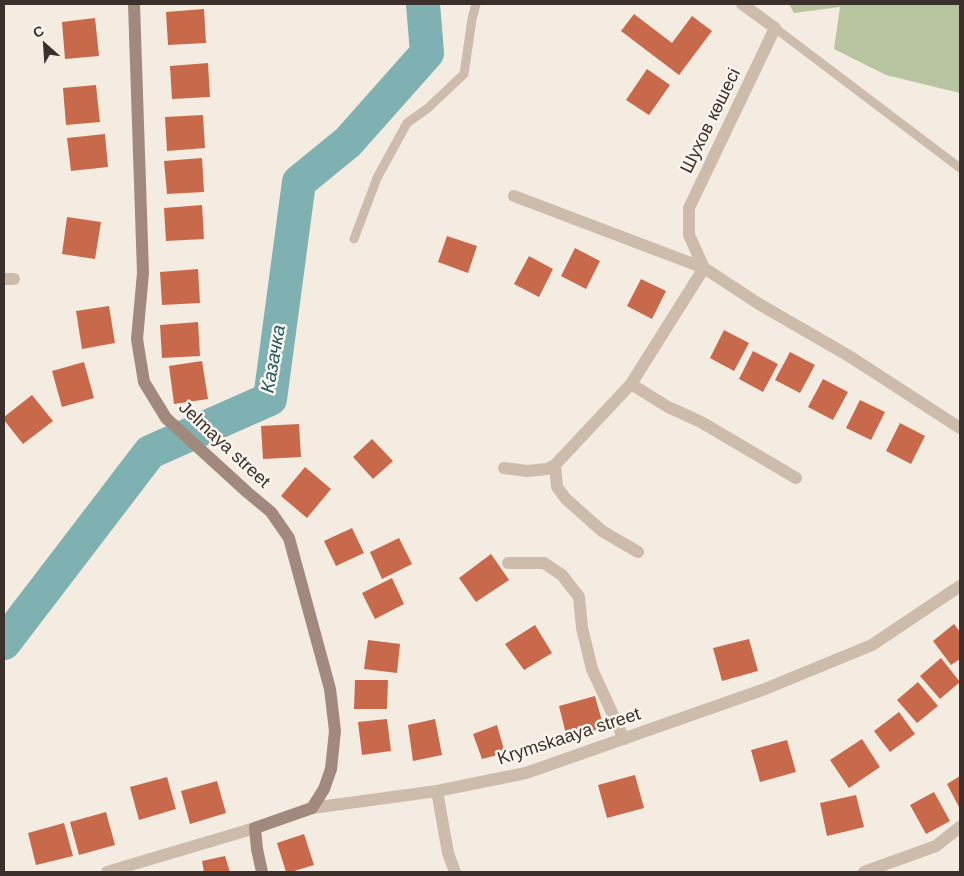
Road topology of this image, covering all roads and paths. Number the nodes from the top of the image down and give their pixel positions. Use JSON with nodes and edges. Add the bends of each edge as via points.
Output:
{"nodes":[{"id":1,"x":134,"y":4,"type":"edge"},
{"id":2,"x":476,"y":4,"type":"edge"},
{"id":3,"x":742,"y":4,"type":"edge"},
{"id":4,"x":775,"y":28,"type":"junction"},
{"id":5,"x":960,"y":168,"type":"edge"},
{"id":6,"x":514,"y":196,"type":"dead end"},
{"id":7,"x":354,"y":239,"type":"dead end"},
{"id":8,"x":704,"y":268,"type":"junction"},
{"id":9,"x":631,"y":384,"type":"junction"},
{"id":10,"x":960,"y":428,"type":"edge"},
{"id":11,"x":555,"y":465,"type":"junction"},
{"id":12,"x":504,"y":468,"type":"dead end"},
{"id":13,"x":796,"y":478,"type":"dead end"},
{"id":14,"x":638,"y":552,"type":"dead end"},
{"id":15,"x":508,"y":562,"type":"dead end"},
{"id":16,"x":960,"y":586,"type":"edge"},
{"id":17,"x":624,"y":739,"type":"junction"},
{"id":18,"x":437,"y":791,"type":"junction"},
{"id":19,"x":312,"y":808,"type":"junction"},
{"id":20,"x":960,"y":827,"type":"edge"},
{"id":21,"x":255,"y":828,"type":"junction"},
{"id":22,"x":108,"y":872,"type":"edge"},
{"id":23,"x":262,"y":872,"type":"edge"},
{"id":24,"x":455,"y":872,"type":"edge"},
{"id":25,"x":864,"y":872,"type":"edge"}],
"edges":[{"from":1,"to":19,"type":"street","name":"Jelmaya street","via":[[142,273],[137,340],[144,382],[166,418],[271,512],[289,538],[330,689],[335,731],[331,769]]},
{"from":2,"to":7,"type":"lane","via":[[464,74],[428,108],[406,123],[377,178]]},
{"from":3,"to":4,"type":"street"},
{"from":4,"to":5,"type":"lane"},
{"from":4,"to":8,"type":"street","name":"Шухов көшесі","via":[[689,208],[689,235]]},
{"from":6,"to":8,"type":"street"},
{"from":8,"to":9,"type":"street"},
{"from":8,"to":10,"type":"street"},
{"from":9,"to":11,"type":"street"},
{"from":9,"to":13,"type":"street"},
{"from":11,"to":12,"type":"street","via":[[527,471]]},
{"from":11,"to":14,"type":"street","via":[[557,487],[566,499],[602,531]]},
{"from":15,"to":17,"type":"street","via":[[544,562],[562,575],[579,597],[582,628],[592,669]]},
{"from":16,"to":17,"type":"street","name":"Krymskaaya street","via":[[872,645],[765,689]]},
{"from":17,"to":18,"type":"street","name":"Krymskaaya street","via":[[526,773]]},
{"from":18,"to":19,"type":"street","name":"Krymskaaya street"},
{"from":18,"to":24,"type":"street","via":[[448,854]]},
{"from":19,"to":21,"type":"street","name":"Krymskaaya street"},
{"from":20,"to":25,"type":"street","via":[[936,846]]},
{"from":21,"to":22,"type":"street","name":"Krymskaaya street"},
{"from":21,"to":23,"type":"street"}]}
